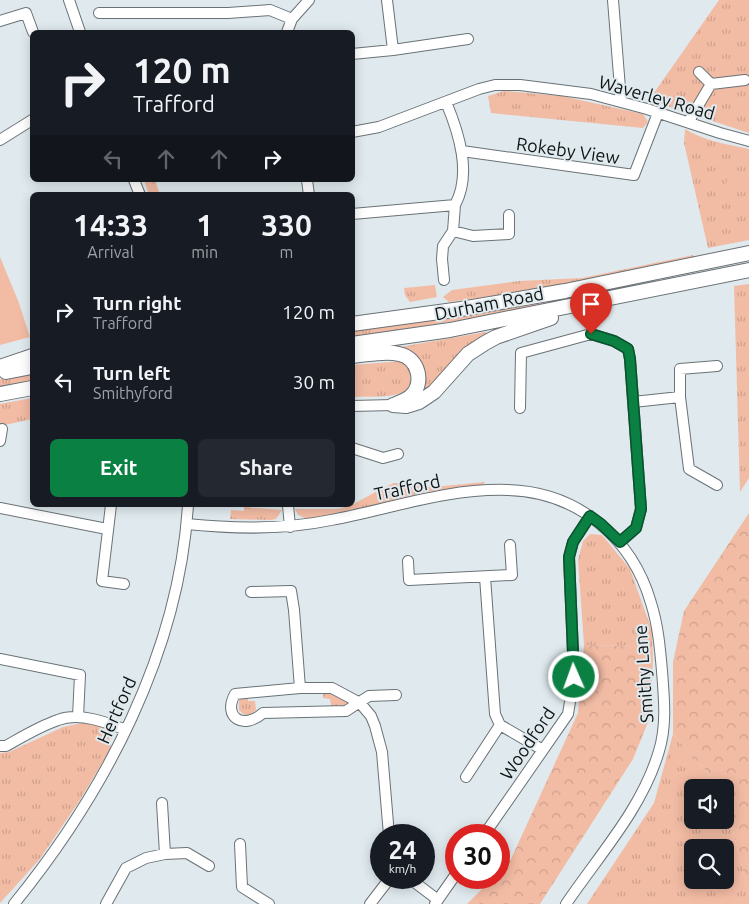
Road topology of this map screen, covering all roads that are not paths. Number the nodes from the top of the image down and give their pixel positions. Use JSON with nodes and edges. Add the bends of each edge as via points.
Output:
{"nodes":[{"id":1,"x":70,"y":0,"type":"edge"},
{"id":2,"x":309,"y":0,"type":"edge"},
{"id":3,"x":387,"y":0,"type":"edge"},
{"id":4,"x":613,"y":0,"type":"edge"},
{"id":5,"x":99,"y":13,"type":"dead end"},
{"id":6,"x":292,"y":18,"type":"junction"},
{"id":7,"x":0,"y":21,"type":"edge"},
{"id":8,"x":32,"y":30,"type":"edge"},
{"id":9,"x":79,"y":30,"type":"edge"},
{"id":10,"x":288,"y":30,"type":"edge"},
{"id":11,"x":468,"y":39,"type":"dead end"},
{"id":12,"x":393,"y":50,"type":"junction"},
{"id":13,"x":355,"y":54,"type":"edge"},
{"id":14,"x":699,"y":72,"type":"dead end"},
{"id":15,"x":745,"y":80,"type":"dead end"},
{"id":16,"x":711,"y":84,"type":"junction"},
{"id":17,"x":621,"y":101,"type":"junction"},
{"id":18,"x":446,"y":102,"type":"junction"},
{"id":19,"x":658,"y":113,"type":"junction"},
{"id":20,"x":30,"y":121,"type":"edge"},
{"id":21,"x":689,"y":121,"type":"junction"},
{"id":22,"x":355,"y":131,"type":"edge"},
{"id":23,"x":0,"y":140,"type":"edge"},
{"id":24,"x":749,"y":141,"type":"edge"},
{"id":25,"x":462,"y":151,"type":"junction"},
{"id":26,"x":456,"y":205,"type":"junction"},
{"id":27,"x":355,"y":214,"type":"edge"},
{"id":28,"x":509,"y":214,"type":"dead end"},
{"id":29,"x":453,"y":231,"type":"junction"},
{"id":30,"x":749,"y":254,"type":"edge"},
{"id":31,"x":749,"y":270,"type":"edge"},
{"id":32,"x":444,"y":280,"type":"dead end"},
{"id":33,"x":601,"y":300,"type":"junction"},
{"id":34,"x":355,"y":324,"type":"edge"},
{"id":35,"x":355,"y":344,"type":"edge"},
{"id":36,"x":355,"y":356,"type":"edge"},
{"id":37,"x":30,"y":357,"type":"edge"},
{"id":38,"x":718,"y":366,"type":"dead end"},
{"id":39,"x":0,"y":367,"type":"edge"},
{"id":40,"x":30,"y":368,"type":"edge"},
{"id":41,"x":0,"y":373,"type":"edge"},
{"id":42,"x":30,"y":388,"type":"edge"},
{"id":43,"x":0,"y":394,"type":"edge"},
{"id":44,"x":680,"y":397,"type":"junction"},
{"id":45,"x":632,"y":402,"type":"junction"},
{"id":46,"x":393,"y":405,"type":"junction"},
{"id":47,"x":355,"y":406,"type":"edge"},
{"id":48,"x":520,"y":408,"type":"dead end"},
{"id":49,"x":2,"y":430,"type":"dead end"},
{"id":50,"x":0,"y":441,"type":"edge"},
{"id":51,"x":355,"y":449,"type":"edge"},
{"id":52,"x":398,"y":454,"type":"dead end"},
{"id":53,"x":717,"y":485,"type":"dead end"},
{"id":54,"x":111,"y":507,"type":"edge"},
{"id":55,"x":188,"y":507,"type":"edge"},
{"id":56,"x":288,"y":507,"type":"edge"},
{"id":57,"x":0,"y":508,"type":"edge"},
{"id":58,"x":590,"y":516,"type":"junction"},
{"id":59,"x":187,"y":524,"type":"junction"},
{"id":60,"x":290,"y":527,"type":"junction"},
{"id":61,"x":107,"y":529,"type":"junction"},
{"id":62,"x":620,"y":542,"type":"junction"},
{"id":63,"x":510,"y":545,"type":"dead end"},
{"id":64,"x":408,"y":561,"type":"dead end"},
{"id":65,"x":485,"y":577,"type":"junction"},
{"id":66,"x":124,"y":584,"type":"dead end"},
{"id":67,"x":250,"y":592,"type":"dead end"},
{"id":68,"x":0,"y":659,"type":"edge"},
{"id":69,"x":300,"y":688,"type":"junction"},
{"id":70,"x":396,"y":695,"type":"dead end"},
{"id":71,"x":360,"y":702,"type":"junction"},
{"id":72,"x":78,"y":717,"type":"junction"},
{"id":73,"x":500,"y":725,"type":"junction"},
{"id":74,"x":126,"y":730,"type":"junction"},
{"id":75,"x":0,"y":746,"type":"edge"},
{"id":76,"x":543,"y":750,"type":"junction"},
{"id":77,"x":466,"y":777,"type":"dead end"},
{"id":78,"x":162,"y":803,"type":"dead end"},
{"id":79,"x":388,"y":824,"type":"edge"},
{"id":80,"x":492,"y":824,"type":"edge"},
{"id":81,"x":240,"y":844,"type":"dead end"},
{"id":82,"x":165,"y":854,"type":"junction"},
{"id":83,"x":208,"y":866,"type":"dead end"},
{"id":84,"x":382,"y":889,"type":"edge"},
{"id":85,"x":422,"y":889,"type":"edge"},
{"id":86,"x":446,"y":889,"type":"edge"},
{"id":87,"x":437,"y":902,"type":"edge"},
{"id":88,"x":14,"y":904,"type":"edge"},
{"id":89,"x":106,"y":904,"type":"edge"},
{"id":90,"x":270,"y":904,"type":"edge"},
{"id":91,"x":370,"y":904,"type":"edge"},
{"id":92,"x":566,"y":904,"type":"edge"}],
"edges":[{"from":1,"to":9,"type":"street"},
{"from":2,"to":6,"type":"street"},
{"from":3,"to":12,"type":"street"},
{"from":4,"to":17,"type":"street"},
{"from":5,"to":6,"type":"street","via":[[270,10]]},
{"from":6,"to":10,"type":"street"},
{"from":7,"to":8,"type":"street","via":[[26,13]]},
{"from":11,"to":12,"type":"street"},
{"from":12,"to":13,"type":"street"},
{"from":14,"to":16,"type":"street"},
{"from":15,"to":16,"type":"street"},
{"from":16,"to":21,"type":"street"},
{"from":17,"to":18,"type":"street","name":"Waverley Road","via":[[591,94],[495,85]]},
{"from":17,"to":19,"type":"street","name":"Waverley Road"},
{"from":18,"to":22,"type":"street","name":"Waverley Road","via":[[379,127]]},
{"from":18,"to":25,"type":"street"},
{"from":19,"to":21,"type":"street","name":"Waverley Road"},
{"from":19,"to":25,"type":"street","name":"Rokeby View","via":[[634,175]]},
{"from":20,"to":23,"type":"street"},
{"from":21,"to":24,"type":"street","name":"Waverley Road"},
{"from":25,"to":26,"type":"street","via":[[462,193]]},
{"from":26,"to":27,"type":"street"},
{"from":26,"to":29,"type":"street"},
{"from":28,"to":29,"type":"street","via":[[509,234],[473,236]]},
{"from":29,"to":32,"type":"street","via":[[443,246]]},
{"from":30,"to":34,"type":"main road","name":"Durham Road","via":[[565,291]]},
{"from":31,"to":33,"type":"main road","name":"Durham Road"},
{"from":33,"to":35,"type":"main road","name":"Durham Road","via":[[450,330]]},
{"from":33,"to":46,"type":"main road","via":[[496,337],[468,354],[428,397],[413,405]]},
{"from":36,"to":46,"type":"main road","via":[[397,353],[413,361],[418,379],[414,391]]},
{"from":37,"to":39,"type":"main road"},
{"from":38,"to":44,"type":"street","via":[[680,369]]},
{"from":40,"to":41,"type":"main road"},
{"from":42,"to":43,"type":"main road"},
{"from":44,"to":45,"type":"street"},
{"from":44,"to":53,"type":"street","via":[[688,469]]},
{"from":45,"to":48,"type":"street","via":[[628,349],[591,334],[521,353]]},
{"from":45,"to":62,"type":"street","via":[[641,509],[636,528]]},
{"from":46,"to":47,"type":"street"},
{"from":49,"to":50,"type":"street"},
{"from":51,"to":52,"type":"street","via":[[383,458]]},
{"from":54,"to":61,"type":"street"},
{"from":55,"to":59,"type":"street","name":"Hertford"},
{"from":56,"to":60,"type":"street"},
{"from":57,"to":61,"type":"street"},
{"from":58,"to":60,"type":"street","name":"Trafford","via":[[545,496],[519,490],[493,490],[443,494]]},
{"from":58,"to":62,"type":"street","name":"Trafford"},
{"from":58,"to":76,"type":"street","name":"Woodford","via":[[573,542],[569,557],[574,677],[568,714]]},
{"from":59,"to":60,"type":"street","name":"Trafford","via":[[244,529]]},
{"from":59,"to":74,"type":"street","name":"Hertford","via":[[165,631]]},
{"from":61,"to":66,"type":"street","via":[[102,581]]},
{"from":62,"to":92,"type":"street","name":"Smithy Lane","via":[[646,588],[657,626],[664,706],[662,737],[635,805]]},
{"from":63,"to":65,"type":"street","via":[[512,575]]},
{"from":64,"to":65,"type":"street","via":[[409,580]]},
{"from":65,"to":73,"type":"street","via":[[495,714]]},
{"from":67,"to":69,"type":"street","via":[[291,591]]},
{"from":68,"to":72,"type":"street","via":[[80,675]]},
{"from":69,"to":71,"type":"street","via":[[332,688]]},
{"from":69,"to":71,"type":"street","via":[[235,694],[230,708],[232,714],[248,722],[263,713],[346,711]]},
{"from":70,"to":71,"type":"street","via":[[368,696]]},
{"from":71,"to":79,"type":"street","via":[[376,726],[382,752]]},
{"from":72,"to":74,"type":"street"},
{"from":72,"to":75,"type":"street","via":[[60,719]]},
{"from":73,"to":76,"type":"street"},
{"from":73,"to":77,"type":"street"},
{"from":74,"to":88,"type":"street","name":"Hertford","via":[[71,827]]},
{"from":76,"to":80,"type":"street","name":"Woodford"},
{"from":78,"to":82,"type":"street"},
{"from":81,"to":90,"type":"street","via":[[242,887]]},
{"from":82,"to":83,"type":"street","via":[[187,854]]},
{"from":82,"to":89,"type":"street","via":[[146,858],[126,868]]},
{"from":84,"to":91,"type":"street"},
{"from":85,"to":87,"type":"street"},
{"from":86,"to":87,"type":"street"}]}
